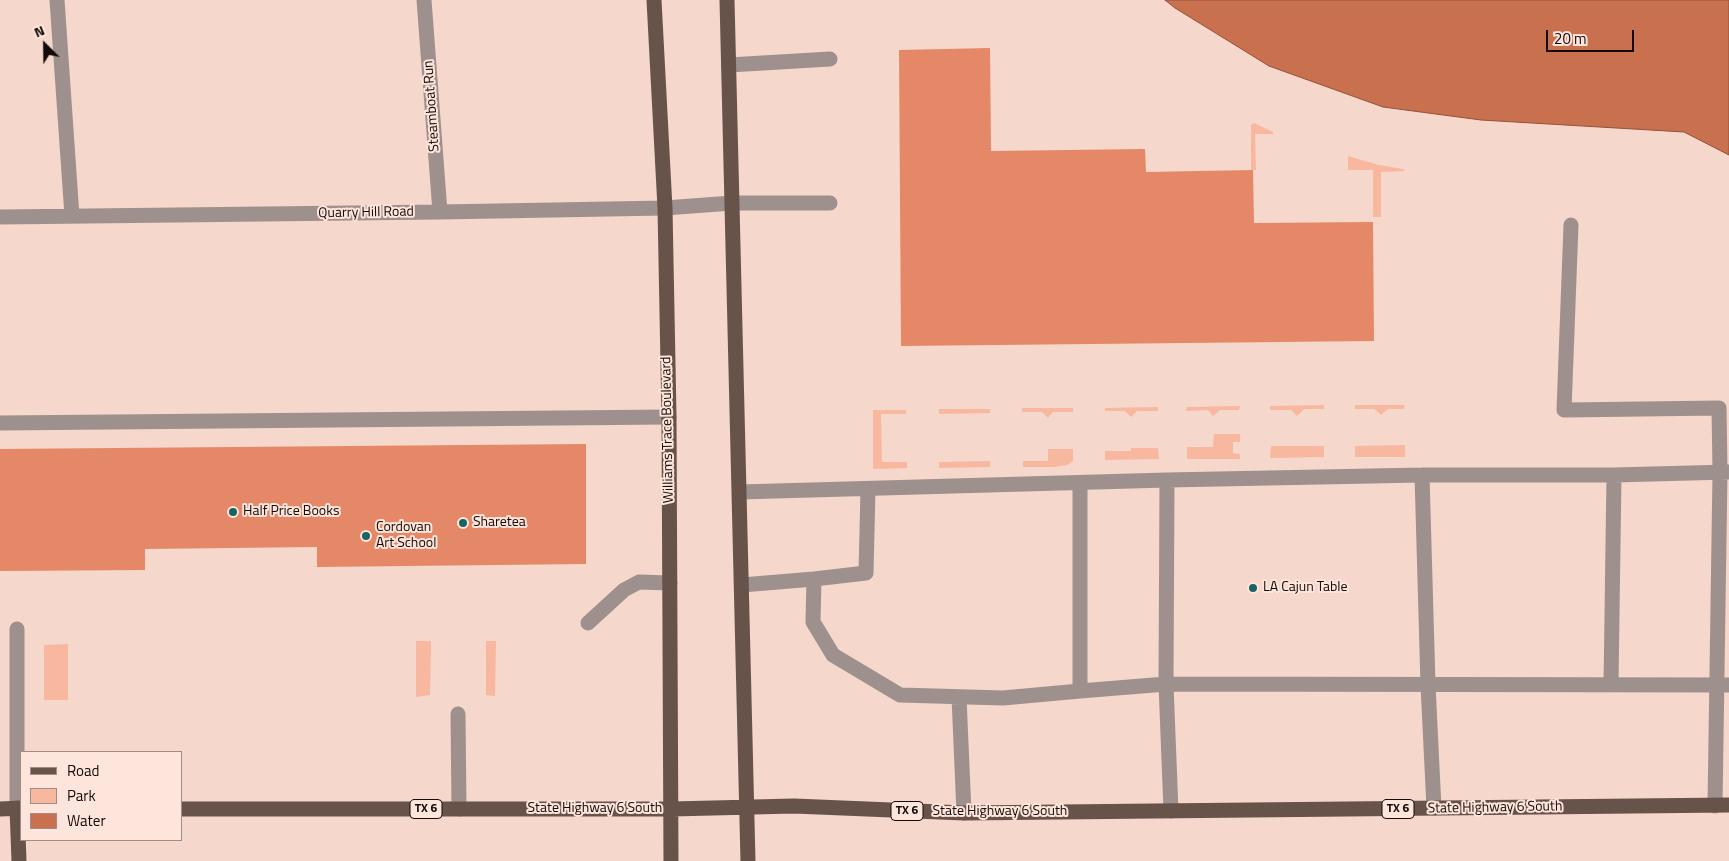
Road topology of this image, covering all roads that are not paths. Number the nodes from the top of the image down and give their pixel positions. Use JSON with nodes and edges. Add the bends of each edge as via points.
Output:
{"nodes":[{"id":1,"x":57,"y":0,"type":"edge"},
{"id":2,"x":424,"y":0,"type":"edge"},
{"id":3,"x":654,"y":0,"type":"edge"},
{"id":4,"x":727,"y":0,"type":"edge"},
{"id":5,"x":830,"y":59,"type":"dead end"},
{"id":6,"x":729,"y":65,"type":"junction"},
{"id":7,"x":732,"y":203,"type":"junction"},
{"id":8,"x":830,"y":203,"type":"dead end"},
{"id":9,"x":665,"y":208,"type":"junction"},
{"id":10,"x":440,"y":212,"type":"junction"},
{"id":11,"x":72,"y":216,"type":"junction"},
{"id":12,"x":0,"y":217,"type":"edge"},
{"id":13,"x":1571,"y":225,"type":"dead end"},
{"id":14,"x":669,"y":417,"type":"junction"},
{"id":15,"x":0,"y":423,"type":"edge"},
{"id":16,"x":1725,"y":472,"type":"edge"},
{"id":17,"x":1422,"y":475,"type":"junction"},
{"id":18,"x":1614,"y":475,"type":"junction"},
{"id":19,"x":1167,"y":480,"type":"junction"},
{"id":20,"x":1080,"y":483,"type":"junction"},
{"id":21,"x":868,"y":489,"type":"junction"},
{"id":22,"x":740,"y":492,"type":"junction"},
{"id":23,"x":1724,"y":508,"type":"edge"},
{"id":24,"x":814,"y":579,"type":"junction"},
{"id":25,"x":670,"y":583,"type":"junction"},
{"id":26,"x":742,"y":585,"type":"junction"},
{"id":27,"x":588,"y":623,"type":"dead end"},
{"id":28,"x":17,"y":629,"type":"dead end"},
{"id":29,"x":1166,"y":684,"type":"junction"},
{"id":30,"x":1723,"y":684,"type":"edge"},
{"id":31,"x":1428,"y":685,"type":"junction"},
{"id":32,"x":1612,"y":685,"type":"junction"},
{"id":33,"x":1080,"y":691,"type":"junction"},
{"id":34,"x":959,"y":697,"type":"junction"},
{"id":35,"x":458,"y":714,"type":"dead end"},
{"id":36,"x":1722,"y":805,"type":"edge"},
{"id":37,"x":0,"y":808,"type":"edge"},
{"id":38,"x":19,"y":808,"type":"edge"},
{"id":39,"x":747,"y":808,"type":"junction"},
{"id":40,"x":1434,"y":808,"type":"junction"},
{"id":41,"x":182,"y":809,"type":"edge"},
{"id":42,"x":459,"y":809,"type":"junction"},
{"id":43,"x":672,"y":809,"type":"junction"},
{"id":44,"x":1171,"y":811,"type":"junction"},
{"id":45,"x":964,"y":813,"type":"junction"},
{"id":46,"x":18,"y":861,"type":"edge"},
{"id":47,"x":672,"y":861,"type":"edge"},
{"id":48,"x":748,"y":861,"type":"edge"}],
"edges":[{"from":1,"to":11,"type":"street"},
{"from":2,"to":10,"type":"street","name":"Steamboat Run"},
{"from":3,"to":9,"type":"main road","name":"Williams Trace Boulevard"},
{"from":4,"to":6,"type":"main road"},
{"from":5,"to":6,"type":"street"},
{"from":6,"to":7,"type":"main road"},
{"from":7,"to":8,"type":"street","name":"Quarry Hill Road"},
{"from":7,"to":9,"type":"street","name":"Quarry Hill Road"},
{"from":7,"to":22,"type":"main road"},
{"from":9,"to":10,"type":"street","name":"Quarry Hill Road"},
{"from":9,"to":14,"type":"main road","name":"Williams Trace Boulevard"},
{"from":10,"to":11,"type":"street","name":"Quarry Hill Road"},
{"from":11,"to":12,"type":"street","name":"Quarry Hill Road"},
{"from":13,"to":16,"type":"street","via":[[1564,410],[1719,408]]},
{"from":14,"to":15,"type":"street"},
{"from":14,"to":25,"type":"main road","name":"Williams Trace Boulevard"},
{"from":16,"to":18,"type":"street"},
{"from":16,"to":23,"type":"street"},
{"from":17,"to":18,"type":"street"},
{"from":17,"to":19,"type":"street"},
{"from":17,"to":31,"type":"street"},
{"from":18,"to":32,"type":"street"},
{"from":19,"to":20,"type":"street"},
{"from":19,"to":29,"type":"street"},
{"from":20,"to":21,"type":"street"},
{"from":20,"to":33,"type":"street"},
{"from":21,"to":22,"type":"street"},
{"from":21,"to":24,"type":"street","via":[[866,573]]},
{"from":22,"to":26,"type":"main road"},
{"from":23,"to":30,"type":"street"},
{"from":24,"to":26,"type":"street"},
{"from":24,"to":34,"type":"street","via":[[812,622],[833,655],[900,695]]},
{"from":25,"to":27,"type":"street","via":[[639,582],[624,590]]},
{"from":25,"to":43,"type":"main road","name":"Williams Trace Boulevard"},
{"from":26,"to":39,"type":"main road"},
{"from":28,"to":38,"type":"street"},
{"from":29,"to":31,"type":"street"},
{"from":29,"to":33,"type":"street"},
{"from":29,"to":44,"type":"street"},
{"from":30,"to":32,"type":"street"},
{"from":30,"to":36,"type":"street"},
{"from":31,"to":32,"type":"street"},
{"from":31,"to":40,"type":"street"},
{"from":33,"to":34,"type":"street","via":[[1003,698]]},
{"from":34,"to":45,"type":"street"},
{"from":35,"to":42,"type":"street"},
{"from":36,"to":40,"type":"main road","name":"State Highway 6 South","number":"TX 6"},
{"from":37,"to":38,"type":"main road"},
{"from":38,"to":46,"type":"main road"},
{"from":39,"to":43,"type":"main road","name":"State Highway 6 South","number":"TX 6"},
{"from":39,"to":45,"type":"main road","name":"State Highway 6 South","number":"TX 6","via":[[794,806]]},
{"from":39,"to":48,"type":"main road"},
{"from":40,"to":44,"type":"main road","name":"State Highway 6 South","number":"TX 6"},
{"from":41,"to":42,"type":"main road","name":"State Highway 6 South","number":"TX 6"},
{"from":42,"to":43,"type":"main road","name":"State Highway 6 South","number":"TX 6"},
{"from":43,"to":47,"type":"main road","name":"Williams Trace Boulevard"},
{"from":44,"to":45,"type":"main road","name":"State Highway 6 South","number":"TX 6"}]}
